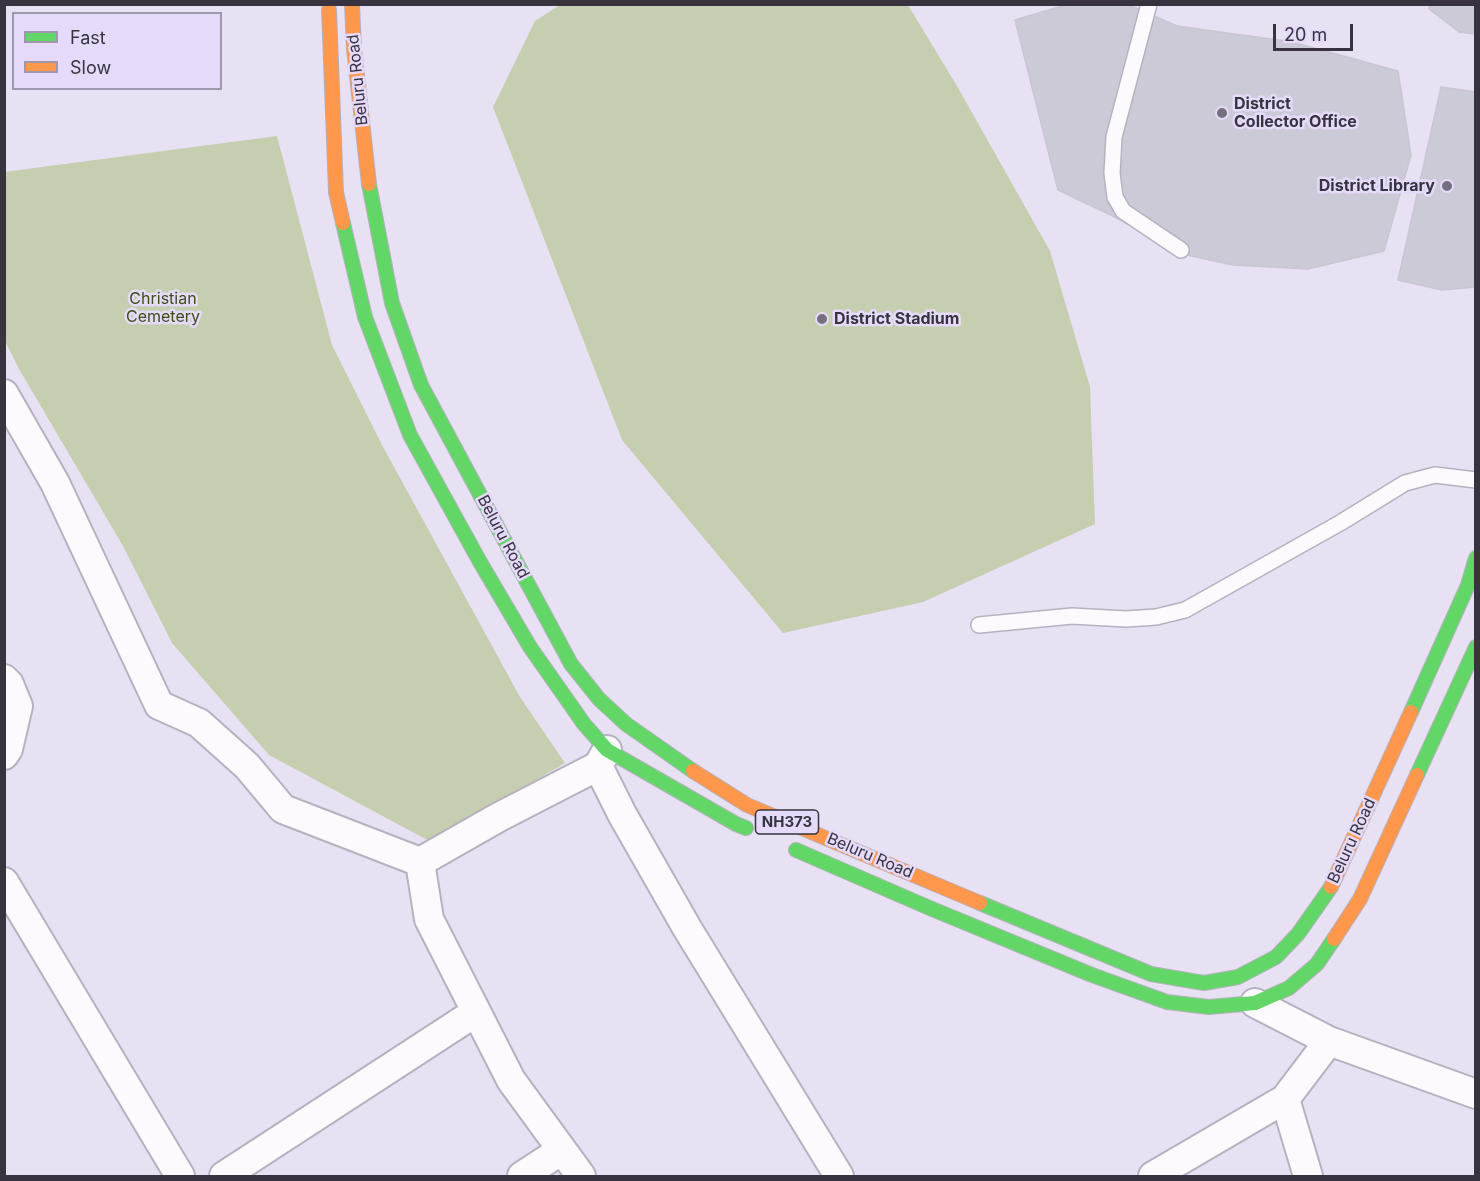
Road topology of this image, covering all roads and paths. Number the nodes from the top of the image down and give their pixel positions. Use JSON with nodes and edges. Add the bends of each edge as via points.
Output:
{"nodes":[{"id":1,"x":329,"y":4,"type":"edge"},
{"id":2,"x":352,"y":4,"type":"edge"},
{"id":3,"x":1149,"y":4,"type":"edge"},
{"id":4,"x":1181,"y":250,"type":"dead end"},
{"id":5,"x":4,"y":394,"type":"edge"},
{"id":6,"x":1476,"y":480,"type":"edge"},
{"id":7,"x":1476,"y":558,"type":"edge"},
{"id":8,"x":979,"y":625,"type":"dead end"},
{"id":9,"x":1476,"y":647,"type":"edge"},
{"id":10,"x":4,"y":679,"type":"edge"},
{"id":11,"x":4,"y":754,"type":"edge"},
{"id":12,"x":603,"y":758,"type":"junction"},
{"id":13,"x":758,"y":834,"type":"dead end"},
{"id":14,"x":780,"y":843,"type":"dead end"},
{"id":15,"x":420,"y":862,"type":"junction"},
{"id":16,"x":4,"y":882,"type":"edge"},
{"id":17,"x":1255,"y":1003,"type":"junction"},
{"id":18,"x":476,"y":1012,"type":"junction"},
{"id":19,"x":1329,"y":1041,"type":"junction"},
{"id":20,"x":1476,"y":1094,"type":"edge"},
{"id":21,"x":1285,"y":1099,"type":"junction"},
{"id":22,"x":562,"y":1150,"type":"junction"},
{"id":23,"x":180,"y":1176,"type":"edge"},
{"id":24,"x":224,"y":1176,"type":"edge"},
{"id":25,"x":522,"y":1176,"type":"edge"},
{"id":26,"x":581,"y":1176,"type":"edge"},
{"id":27,"x":839,"y":1176,"type":"edge"},
{"id":28,"x":1153,"y":1176,"type":"edge"},
{"id":29,"x":1308,"y":1176,"type":"edge"}],
"edges":[{"from":1,"to":12,"type":"highway","name":"Beluru Road","number":"NH373","via":[[336,192],[365,317],[410,435],[530,647]]},
{"from":2,"to":7,"type":"highway","name":"Beluru Road","number":"NH373","via":[[370,198],[393,303],[421,385],[571,664],[599,699],[626,724],[747,805],[1151,974],[1204,983],[1238,977],[1276,957],[1298,934],[1334,883],[1468,585]]},
{"from":3,"to":4,"type":"lane","via":[[1114,136],[1115,197],[1123,212]]},
{"from":5,"to":15,"type":"street","via":[[55,483],[159,705],[199,723],[247,766],[283,808]]},
{"from":6,"to":8,"type":"lane","via":[[1435,476],[1405,483],[1185,610],[1156,617],[1072,616]]},
{"from":9,"to":17,"type":"highway","name":"Beluru Road","number":"NH373","via":[[1360,899],[1317,964],[1289,988]]},
{"from":10,"to":11,"type":"street","via":[[18,706]]},
{"from":12,"to":13,"type":"highway","name":"Beluru Road","number":"NH373"},
{"from":12,"to":15,"type":"street"},
{"from":12,"to":27,"type":"street","via":[[622,814]]},
{"from":14,"to":17,"type":"highway","name":"Beluru Road","number":"NH373","via":[[1092,975],[1167,1002],[1209,1007]]},
{"from":15,"to":18,"type":"street","via":[[429,920]]},
{"from":16,"to":23,"type":"street"},
{"from":17,"to":19,"type":"street"},
{"from":18,"to":22,"type":"street","via":[[511,1080]]},
{"from":18,"to":24,"type":"street"},
{"from":19,"to":20,"type":"street"},
{"from":19,"to":21,"type":"street"},
{"from":21,"to":28,"type":"street"},
{"from":21,"to":29,"type":"street"},
{"from":22,"to":25,"type":"street"},
{"from":22,"to":26,"type":"street"}]}
